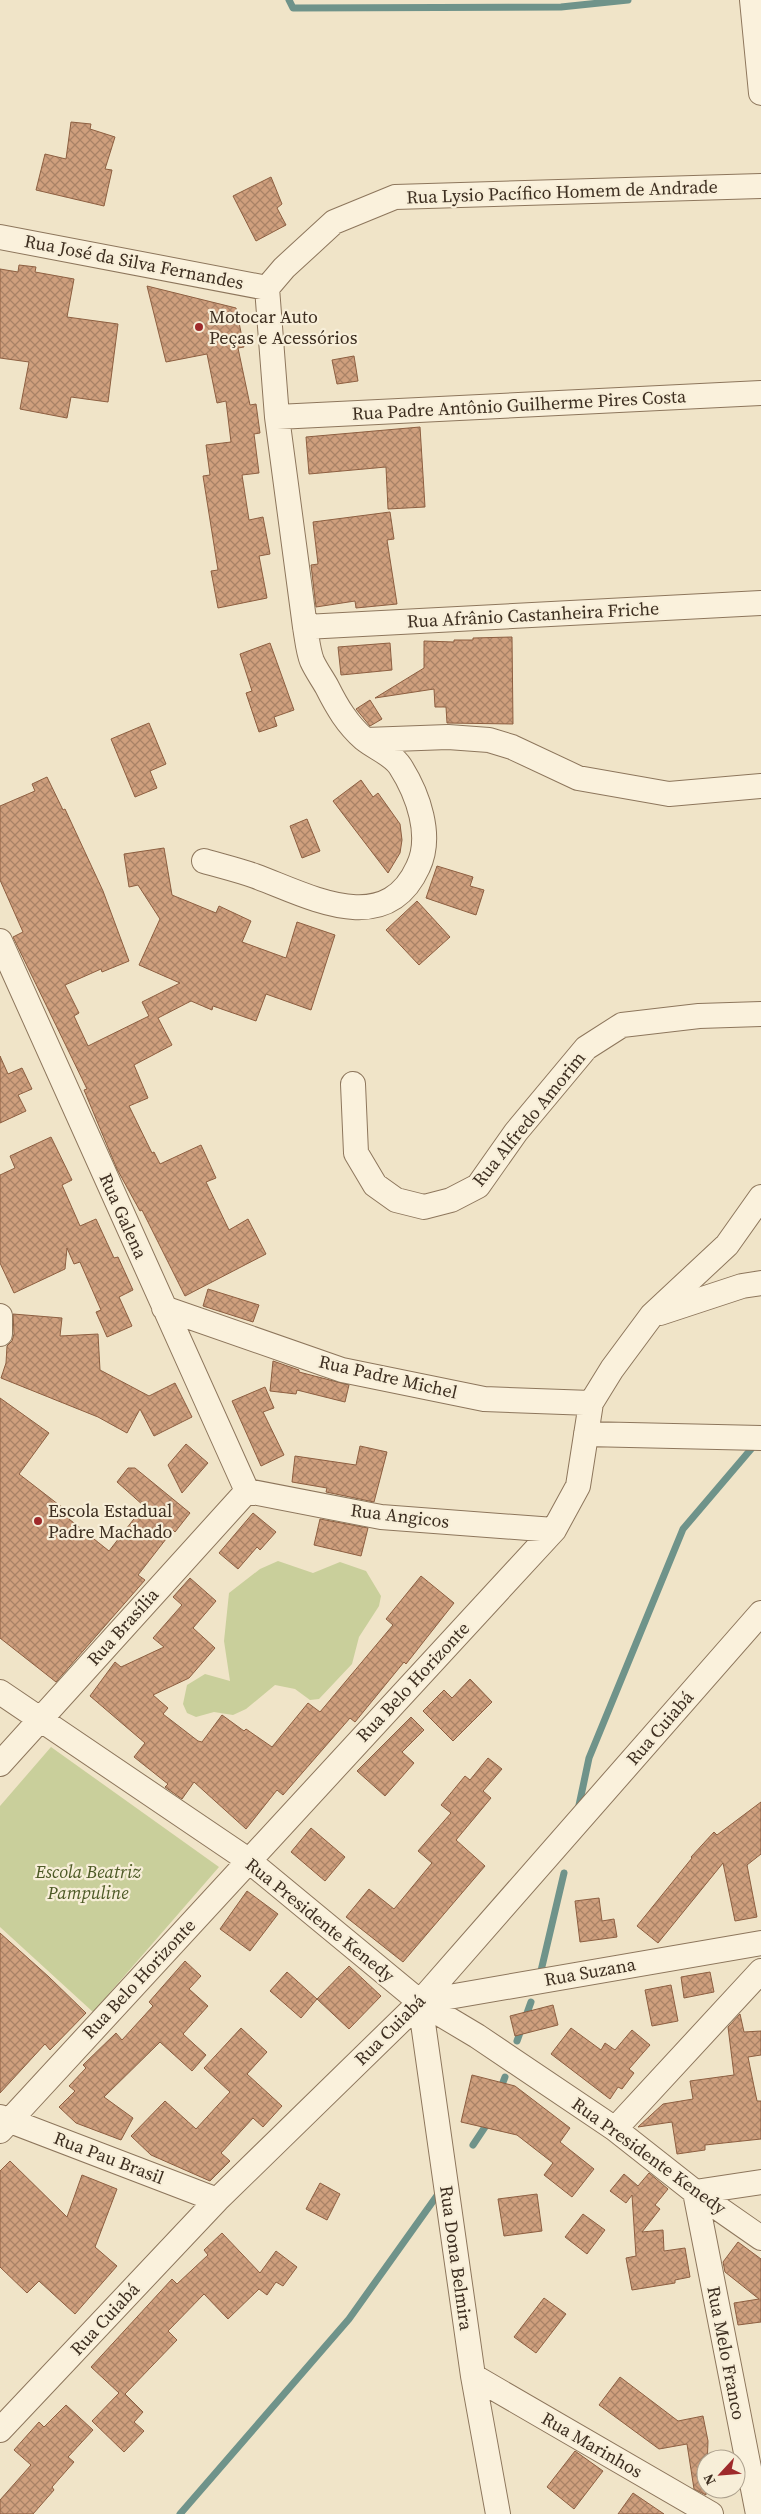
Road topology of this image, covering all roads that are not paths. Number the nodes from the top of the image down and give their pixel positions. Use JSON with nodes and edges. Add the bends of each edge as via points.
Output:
{"nodes":[{"id":1,"x":752,"y":0,"type":"edge"},
{"id":2,"x":761,"y":92,"type":"edge"},
{"id":3,"x":761,"y":186,"type":"edge"},
{"id":4,"x":0,"y":237,"type":"edge"},
{"id":5,"x":267,"y":288,"type":"junction"},
{"id":6,"x":761,"y":393,"type":"edge"},
{"id":7,"x":277,"y":417,"type":"junction"},
{"id":8,"x":761,"y":603,"type":"edge"},
{"id":9,"x":304,"y":627,"type":"junction"},
{"id":10,"x":366,"y":740,"type":"junction"},
{"id":11,"x":761,"y":786,"type":"edge"},
{"id":12,"x":204,"y":861,"type":"dead end"},
{"id":13,"x":0,"y":940,"type":"edge"},
{"id":14,"x":761,"y":1014,"type":"edge"},
{"id":15,"x":353,"y":1084,"type":"dead end"},
{"id":16,"x":761,"y":1196,"type":"edge"},
{"id":17,"x":761,"y":1283,"type":"edge"},
{"id":18,"x":164,"y":1308,"type":"junction"},
{"id":19,"x":652,"y":1315,"type":"junction"},
{"id":20,"x":0,"y":1316,"type":"edge"},
{"id":21,"x":0,"y":1334,"type":"edge"},
{"id":22,"x":591,"y":1403,"type":"junction"},
{"id":23,"x":586,"y":1434,"type":"junction"},
{"id":24,"x":761,"y":1438,"type":"edge"},
{"id":25,"x":247,"y":1490,"type":"junction"},
{"id":26,"x":554,"y":1530,"type":"junction"},
{"id":27,"x":761,"y":1613,"type":"edge"},
{"id":28,"x":0,"y":1692,"type":"edge"},
{"id":29,"x":40,"y":1720,"type":"junction"},
{"id":30,"x":0,"y":1764,"type":"edge"},
{"id":31,"x":248,"y":1860,"type":"junction"},
{"id":32,"x":761,"y":1943,"type":"edge"},
{"id":33,"x":761,"y":1971,"type":"edge"},
{"id":34,"x":420,"y":2002,"type":"junction"},
{"id":35,"x":3,"y":2123,"type":"edge"},
{"id":36,"x":615,"y":2128,"type":"junction"},
{"id":37,"x":761,"y":2182,"type":"edge"},
{"id":38,"x":695,"y":2192,"type":"junction"},
{"id":39,"x":218,"y":2200,"type":"junction"},
{"id":40,"x":761,"y":2238,"type":"edge"},
{"id":41,"x":474,"y":2376,"type":"junction"},
{"id":42,"x":0,"y":2430,"type":"edge"},
{"id":43,"x":498,"y":2514,"type":"edge"},
{"id":44,"x":711,"y":2514,"type":"edge"},
{"id":45,"x":758,"y":2514,"type":"edge"}],
"edges":[{"from":1,"to":2,"type":"street"},
{"from":3,"to":5,"type":"street","name":"Rua Lysio Pacífico Homem de Andrade","via":[[395,197],[334,222]]},
{"from":4,"to":5,"type":"street","name":"Rua José da Silva Fernandes"},
{"from":5,"to":7,"type":"street"},
{"from":6,"to":7,"type":"street","name":"Rua Padre Antônio Guilherme Pires Costa"},
{"from":7,"to":9,"type":"street"},
{"from":8,"to":9,"type":"street","name":"Rua Afrânio Castanheira Friche"},
{"from":9,"to":10,"type":"street","via":[[312,660],[335,703],[343,717]]},
{"from":10,"to":11,"type":"street","via":[[448,737],[489,740],[512,747],[578,778],[669,794]]},
{"from":10,"to":12,"type":"street","via":[[399,764],[423,819],[422,860],[411,883],[394,898],[372,906],[348,908],[323,903]]},
{"from":13,"to":18,"type":"street","name":"Rua Galena"},
{"from":14,"to":15,"type":"street","name":"Rua Alfredo Amorim","via":[[699,1016],[622,1025],[586,1048],[516,1132],[478,1186],[451,1200],[424,1207],[396,1200],[375,1185],[356,1153]]},
{"from":16,"to":19,"type":"street","name":"Rua Belo Horizonte","via":[[727,1246]]},
{"from":17,"to":19,"type":"street"},
{"from":18,"to":22,"type":"street","name":"Rua Padre Michel","via":[[342,1370],[484,1398]]},
{"from":18,"to":25,"type":"street","name":"Rua Galena"},
{"from":19,"to":22,"type":"street","name":"Rua Belo Horizonte"},
{"from":20,"to":21,"type":"street"},
{"from":22,"to":23,"type":"street","name":"Rua Belo Horizonte"},
{"from":23,"to":24,"type":"street"},
{"from":23,"to":26,"type":"street","name":"Rua Belo Horizonte","via":[[578,1486]]},
{"from":25,"to":26,"type":"street","name":"Rua Angicos","via":[[381,1517]]},
{"from":25,"to":29,"type":"street","name":"Rua Brasília"},
{"from":26,"to":31,"type":"street","name":"Rua Belo Horizonte"},
{"from":27,"to":34,"type":"street","name":"Rua Cuiabá"},
{"from":28,"to":29,"type":"street","name":"Rua Presidente Kenedy"},
{"from":29,"to":30,"type":"street","name":"Rua Brasília"},
{"from":29,"to":31,"type":"street","name":"Rua Presidente Kenedy"},
{"from":31,"to":34,"type":"street","name":"Rua Presidente Kenedy"},
{"from":31,"to":35,"type":"street","name":"Rua Belo Horizonte"},
{"from":32,"to":34,"type":"street","name":"Rua Suzana"},
{"from":33,"to":36,"type":"street"},
{"from":34,"to":36,"type":"street","name":"Rua Presidente Kenedy"},
{"from":34,"to":39,"type":"street","name":"Rua Cuiabá"},
{"from":34,"to":41,"type":"street","name":"Rua Dona Belmira"},
{"from":35,"to":39,"type":"street","name":"Rua Pau Brasil"},
{"from":36,"to":38,"type":"street","name":"Rua Presidente Kenedy"},
{"from":37,"to":38,"type":"street"},
{"from":38,"to":40,"type":"street","name":"Rua Presidente Kenedy"},
{"from":38,"to":45,"type":"street","name":"Rua Melo Franco"},
{"from":39,"to":42,"type":"street","name":"Rua Cuiabá"},
{"from":41,"to":43,"type":"street","name":"Rua Dona Belmira"},
{"from":41,"to":44,"type":"street","name":"Rua Marinhos"}]}
